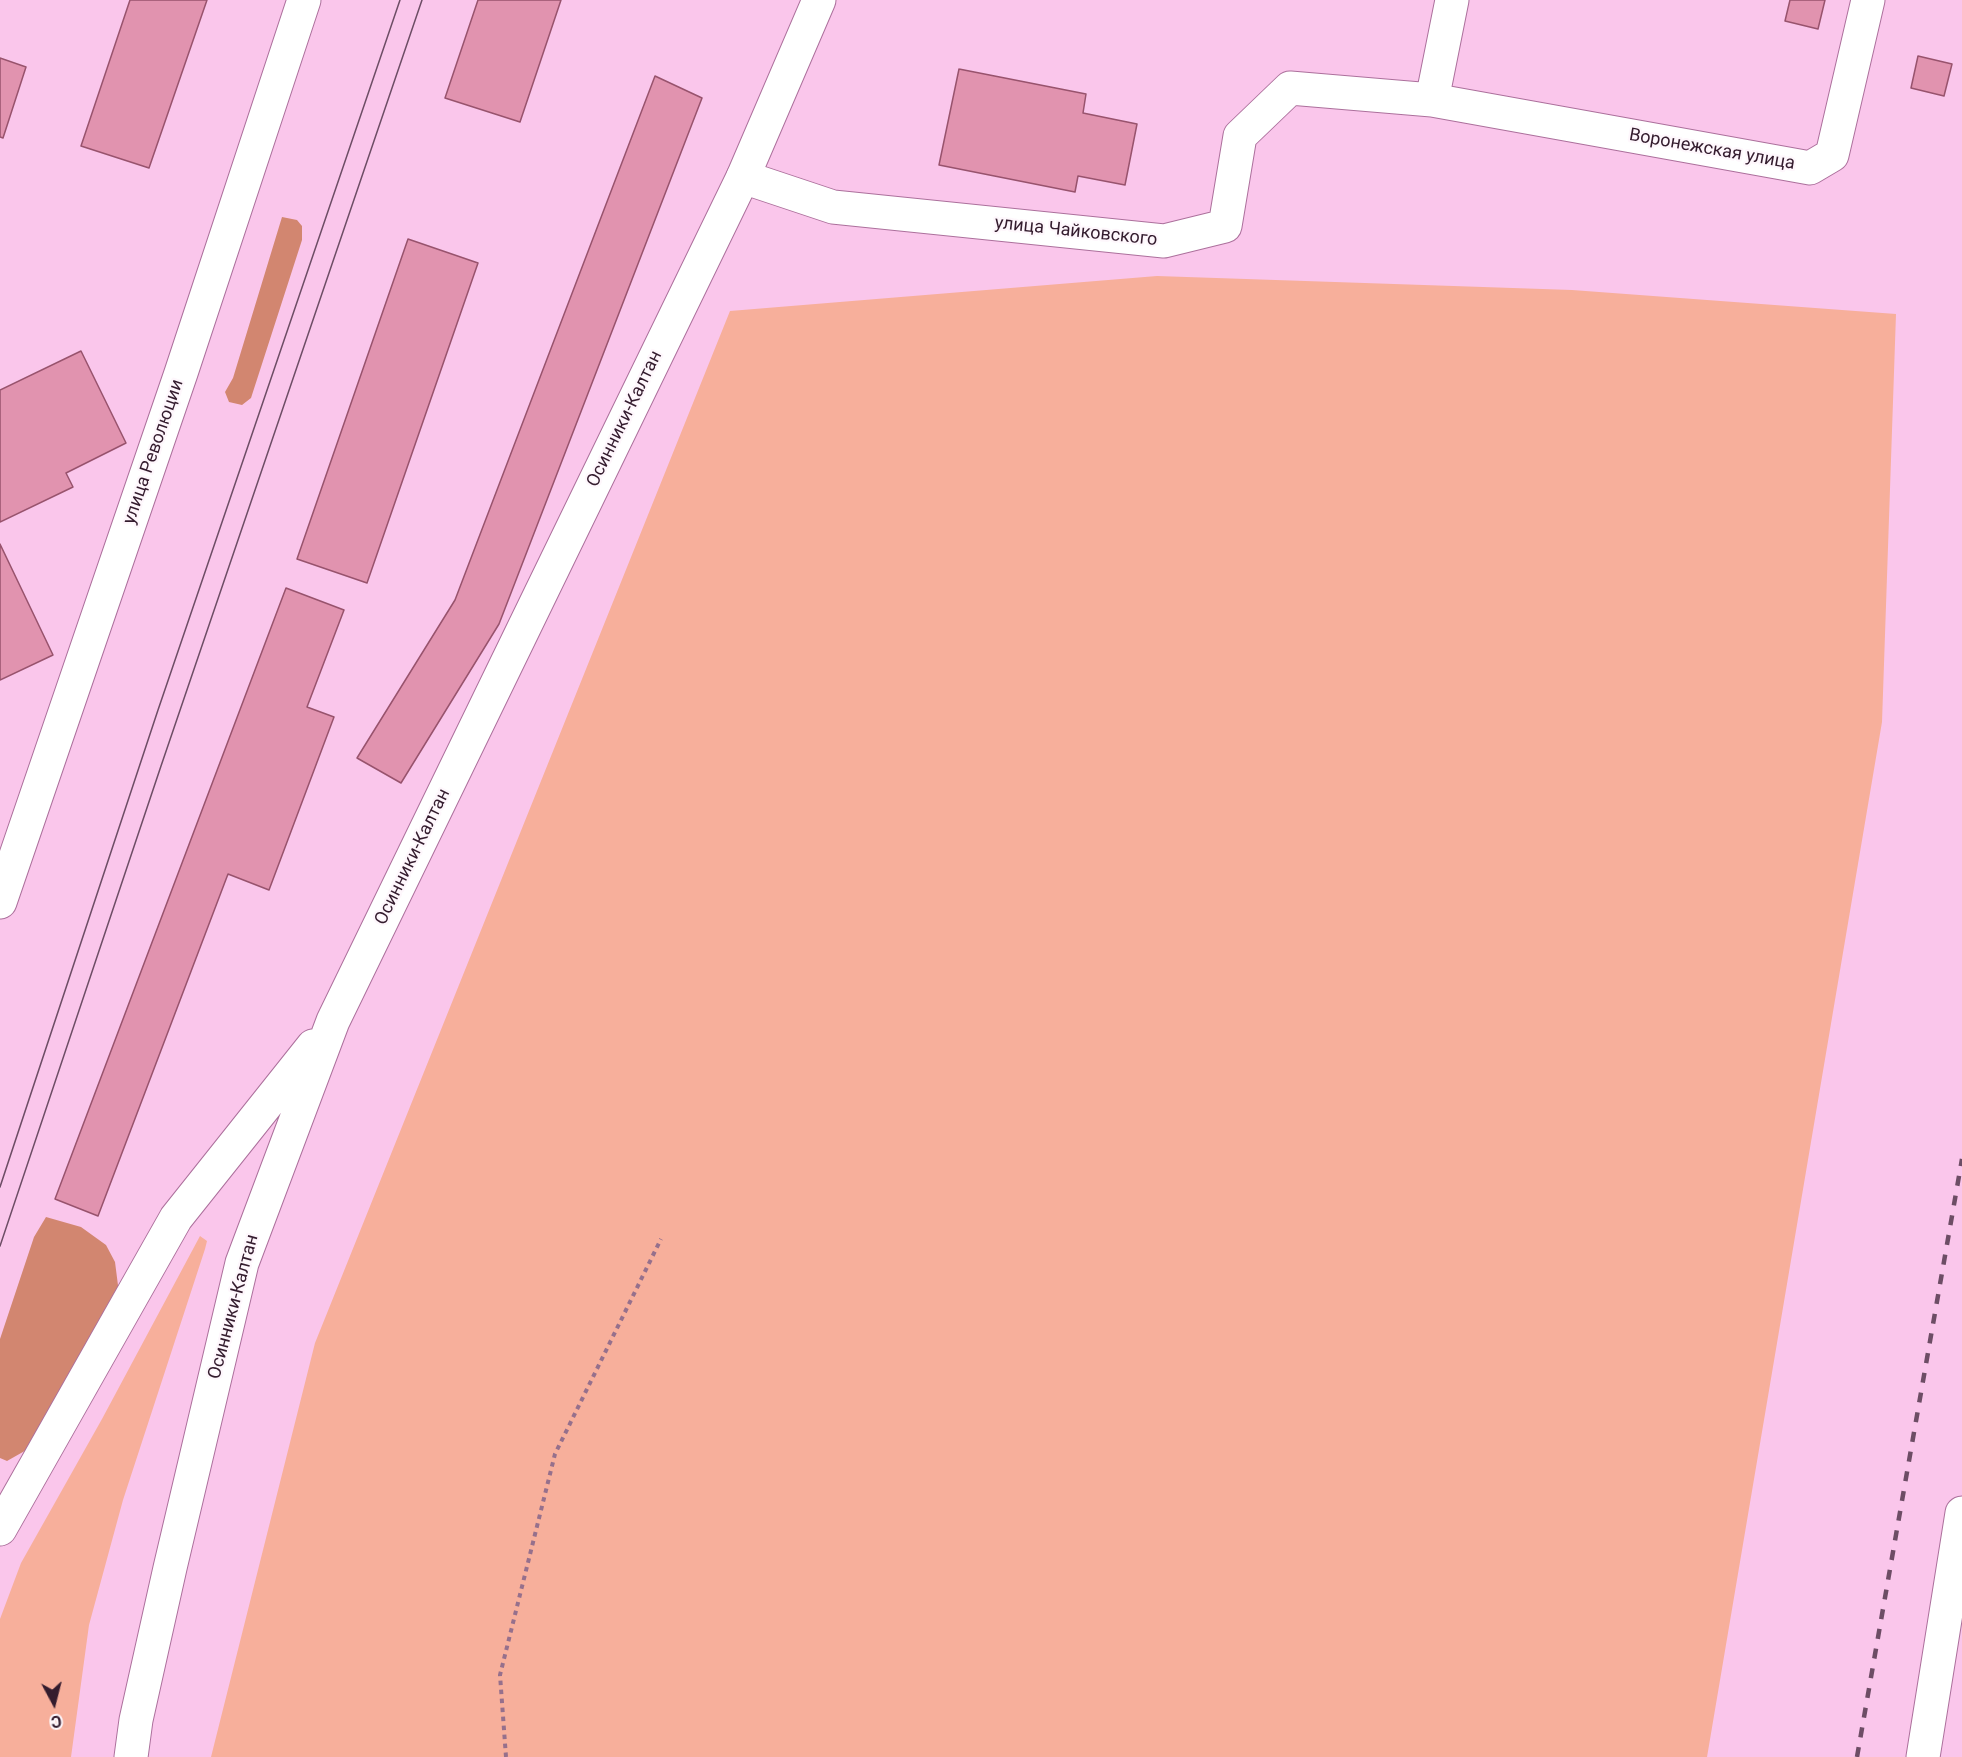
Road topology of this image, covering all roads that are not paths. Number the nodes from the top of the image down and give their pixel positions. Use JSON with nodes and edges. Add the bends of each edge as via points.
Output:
{"nodes":[{"id":1,"x":304,"y":0,"type":"edge"},
{"id":2,"x":819,"y":0,"type":"edge"},
{"id":3,"x":1452,"y":0,"type":"edge"},
{"id":4,"x":1868,"y":0,"type":"edge"},
{"id":5,"x":1432,"y":100,"type":"junction"},
{"id":6,"x":743,"y":177,"type":"junction"},
{"id":7,"x":0,"y":902,"type":"edge"},
{"id":8,"x":333,"y":1021,"type":"junction"},
{"id":9,"x":1962,"y":1513,"type":"edge"},
{"id":10,"x":0,"y":1529,"type":"edge"},
{"id":11,"x":131,"y":1757,"type":"edge"},
{"id":12,"x":1923,"y":1757,"type":"edge"}],
"edges":[{"from":1,"to":7,"type":"street","name":"улица Революции"},
{"from":2,"to":6,"type":"street","name":"Осинники-Калтан"},
{"from":3,"to":5,"type":"street"},
{"from":4,"to":5,"type":"street","name":"Воронежская улица","via":[[1832,155],[1810,168]]},
{"from":5,"to":6,"type":"street","name":"улица Чайковского","via":[[1290,88],[1240,136],[1225,226],[1164,241],[833,207]]},
{"from":6,"to":8,"type":"street","name":"Осинники-Калтан"},
{"from":8,"to":10,"type":"street","via":[[176,1218]]},
{"from":8,"to":11,"type":"street","name":"Осинники-Калтан","via":[[242,1263],[170,1568]]},
{"from":9,"to":12,"type":"street"}]}
